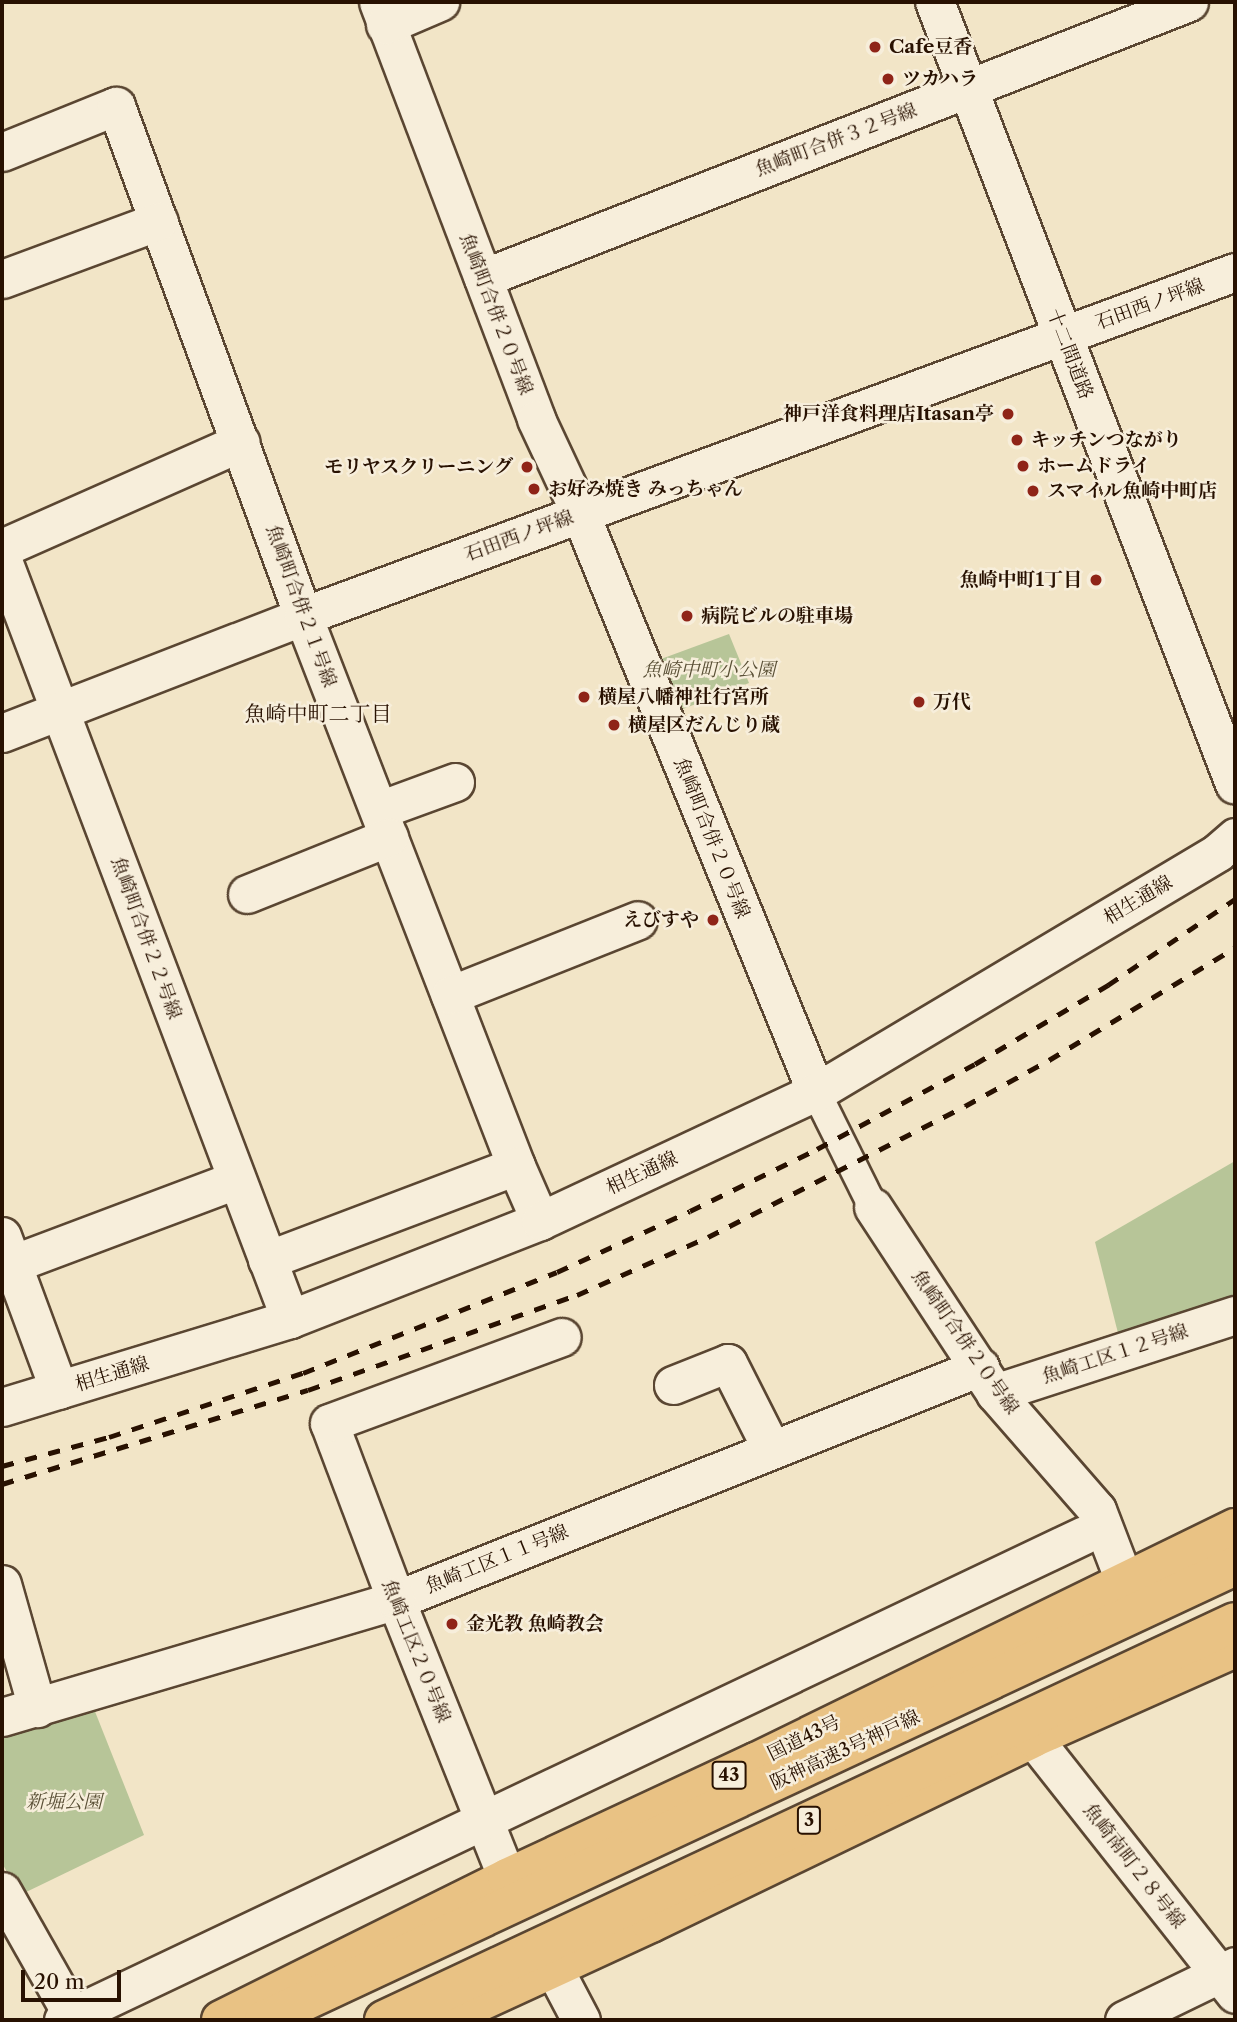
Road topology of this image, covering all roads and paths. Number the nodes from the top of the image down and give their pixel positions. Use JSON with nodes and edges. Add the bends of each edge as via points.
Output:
{"nodes":[{"id":1,"x":440,"y":2,"type":"edge"},
{"id":2,"x":935,"y":2,"type":"edge"},
{"id":3,"x":1189,"y":2,"type":"edge"},
{"id":4,"x":382,"y":13,"type":"edge"},
{"id":5,"x":967,"y":88,"type":"junction"},
{"id":6,"x":2,"y":152,"type":"edge"},
{"id":7,"x":159,"y":221,"type":"junction"},
{"id":8,"x":1235,"y":272,"type":"edge"},
{"id":9,"x":483,"y":278,"type":"junction"},
{"id":10,"x":2,"y":279,"type":"edge"},
{"id":11,"x":1064,"y":336,"type":"junction"},
{"id":12,"x":241,"y":442,"type":"junction"},
{"id":13,"x":580,"y":513,"type":"junction"},
{"id":14,"x":2,"y":548,"type":"edge"},
{"id":15,"x":2,"y":558,"type":"edge"},
{"id":16,"x":303,"y":616,"type":"junction"},
{"id":17,"x":62,"y":711,"type":"junction"},
{"id":18,"x":2,"y":733,"type":"edge"},
{"id":19,"x":455,"y":782,"type":"dead end"},
{"id":20,"x":1235,"y":784,"type":"edge"},
{"id":21,"x":384,"y":823,"type":"junction"},
{"id":22,"x":1235,"y":837,"type":"edge"},
{"id":23,"x":247,"y":894,"type":"dead end"},
{"id":24,"x":638,"y":920,"type":"dead end"},
{"id":25,"x":450,"y":995,"type":"junction"},
{"id":26,"x":816,"y":1092,"type":"junction"},
{"id":27,"x":516,"y":1166,"type":"junction"},
{"id":28,"x":236,"y":1180,"type":"junction"},
{"id":29,"x":873,"y":1207,"type":"joint"},
{"id":30,"x":540,"y":1220,"type":"junction"},
{"id":31,"x":7,"y":1250,"type":"edge"},
{"id":32,"x":267,"y":1260,"type":"junction"},
{"id":33,"x":1235,"y":1315,"type":"edge"},
{"id":34,"x":290,"y":1319,"type":"junction"},
{"id":35,"x":562,"y":1336,"type":"dead end"},
{"id":36,"x":987,"y":1380,"type":"junction"},
{"id":37,"x":673,"y":1385,"type":"dead end"},
{"id":38,"x":59,"y":1390,"type":"junction"},
{"id":39,"x":2,"y":1407,"type":"edge"},
{"id":40,"x":771,"y":1448,"type":"junction"},
{"id":41,"x":1235,"y":1528,"type":"edge"},
{"id":42,"x":1084,"y":1535,"type":"dead end"},
{"id":43,"x":1235,"y":1566,"type":"edge"},
{"id":44,"x":1125,"y":1583,"type":"junction"},
{"id":45,"x":2,"y":1584,"type":"edge"},
{"id":46,"x":396,"y":1600,"type":"junction"},
{"id":47,"x":1232,"y":1649,"type":"edge"},
{"id":48,"x":37,"y":1707,"type":"junction"},
{"id":49,"x":2,"y":1717,"type":"edge"},
{"id":50,"x":1034,"y":1738,"type":"junction"},
{"id":51,"x":484,"y":1822,"type":"junction"},
{"id":52,"x":506,"y":1878,"type":"junction"},
{"id":53,"x":2,"y":1891,"type":"edge"},
{"id":54,"x":553,"y":1967,"type":"junction"},
{"id":55,"x":1230,"y":1978,"type":"edge"},
{"id":56,"x":70,"y":2019,"type":"edge"},
{"id":57,"x":221,"y":2020,"type":"edge"},
{"id":58,"x":264,"y":2020,"type":"edge"},
{"id":59,"x":384,"y":2020,"type":"edge"},
{"id":60,"x":440,"y":2020,"type":"edge"},
{"id":61,"x":581,"y":2020,"type":"edge"},
{"id":62,"x":1124,"y":2020,"type":"edge"}],
"edges":[{"from":1,"to":4,"type":"street"},
{"from":2,"to":5,"type":"street","name":"十二間道路"},
{"from":3,"to":5,"type":"street","name":"魚崎町合併３２号線"},
{"from":4,"to":9,"type":"street","name":"魚崎町合併２０号線"},
{"from":5,"to":9,"type":"street","name":"魚崎町合併３２号線"},
{"from":5,"to":11,"type":"street","name":"十二間道路"},
{"from":6,"to":7,"type":"street","name":"魚崎町合併２１号線","via":[[116,106]]},
{"from":7,"to":10,"type":"street"},
{"from":7,"to":12,"type":"street","name":"魚崎町合併２１号線"},
{"from":8,"to":11,"type":"street","name":"石田西ノ坪線"},
{"from":9,"to":13,"type":"street","name":"魚崎町合併２０号線","via":[[536,419]]},
{"from":11,"to":13,"type":"street","name":"石田西ノ坪線"},
{"from":11,"to":20,"type":"street","name":"十二間道路"},
{"from":12,"to":14,"type":"street"},
{"from":12,"to":16,"type":"street","name":"魚崎町合併２１号線"},
{"from":13,"to":16,"type":"street","name":"石田西ノ坪線"},
{"from":13,"to":26,"type":"street","name":"魚崎町合併２０号線"},
{"from":15,"to":17,"type":"street","name":"魚崎町合併２２号線"},
{"from":16,"to":17,"type":"street","name":"石田西ノ坪線"},
{"from":16,"to":21,"type":"street","name":"魚崎町合併２１号線"},
{"from":17,"to":18,"type":"street","name":"石田西ノ坪線"},
{"from":17,"to":28,"type":"street","name":"魚崎町合併２２号線"},
{"from":19,"to":21,"type":"street"},
{"from":21,"to":23,"type":"street"},
{"from":21,"to":25,"type":"street","name":"魚崎町合併２１号線"},
{"from":22,"to":26,"type":"street","name":"相生通線","via":[[1218,852]]},
{"from":24,"to":25,"type":"street"},
{"from":25,"to":27,"type":"street","name":"魚崎町合併２１号線"},
{"from":26,"to":29,"type":"street","name":"魚崎町合併２０号線"},
{"from":26,"to":30,"type":"street","name":"相生通線"},
{"from":27,"to":30,"type":"street","name":"魚崎町合併２１号線"},
{"from":27,"to":32,"type":"street"},
{"from":28,"to":31,"type":"street"},
{"from":28,"to":32,"type":"street","name":"魚崎町合併２２号線"},
{"from":29,"to":36,"type":"street","name":"魚崎町合併２０号線"},
{"from":30,"to":34,"type":"street","name":"相生通線"},
{"from":31,"to":38,"type":"street"},
{"from":32,"to":34,"type":"street","name":"魚崎町合併２２号線"},
{"from":33,"to":36,"type":"street","name":"魚崎工区１２号線"},
{"from":34,"to":38,"type":"street","name":"相生通線"},
{"from":35,"to":46,"type":"street","name":"魚崎工区２０号線","via":[[329,1423]]},
{"from":36,"to":40,"type":"street","name":"魚崎工区１１号線"},
{"from":36,"to":44,"type":"street","name":"魚崎町合併２０号線","via":[[1097,1510]]},
{"from":37,"to":40,"type":"street","via":[[728,1363]]},
{"from":38,"to":39,"type":"street","name":"相生通線"},
{"from":40,"to":46,"type":"street","name":"魚崎工区１１号線"},
{"from":41,"to":44,"type":"highway","name":"国道43号","number":"43"},
{"from":42,"to":51,"type":"street"},
{"from":43,"to":58,"type":"highway","name":"阪神高速3号神戸線"},
{"from":44,"to":52,"type":"highway","name":"国道43号","number":"43"},
{"from":45,"to":48,"type":"street"},
{"from":46,"to":48,"type":"street","name":"魚崎工区１１号線"},
{"from":46,"to":51,"type":"street","name":"魚崎工区２０号線"},
{"from":47,"to":50,"type":"highway"},
{"from":47,"to":59,"type":"highway","number":"3"},
{"from":48,"to":49,"type":"street","name":"魚崎工区１１号線"},
{"from":50,"to":54,"type":"highway"},
{"from":50,"to":55,"type":"street","name":"魚崎南町２８号線"},
{"from":51,"to":52,"type":"street","name":"魚崎工区２０号線"},
{"from":51,"to":56,"type":"street"},
{"from":52,"to":57,"type":"highway","name":"国道43号","number":"43"},
{"from":53,"to":56,"type":"street"},
{"from":54,"to":60,"type":"highway"},
{"from":54,"to":61,"type":"street"},
{"from":55,"to":62,"type":"street"}]}
